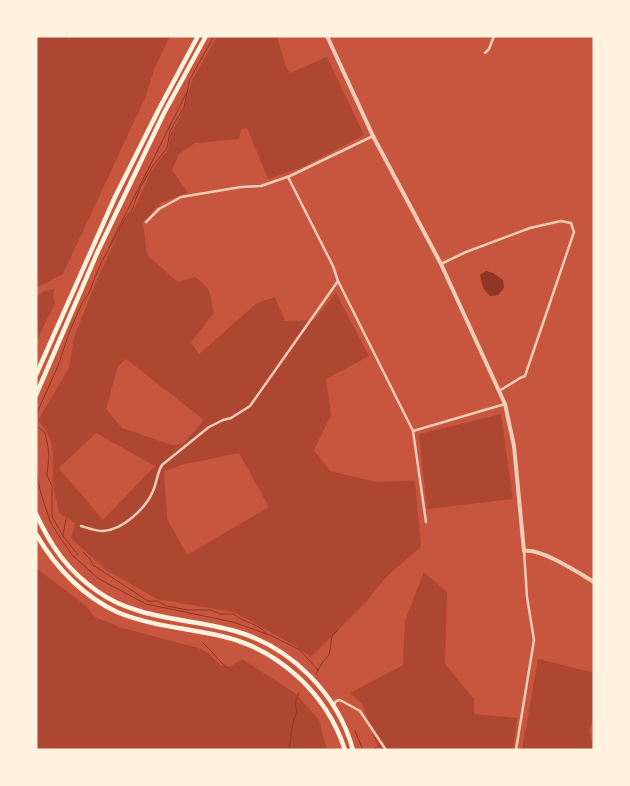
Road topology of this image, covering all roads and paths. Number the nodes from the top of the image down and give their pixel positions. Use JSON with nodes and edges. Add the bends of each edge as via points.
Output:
{"nodes":[{"id":1,"x":198,"y":36,"type":"edge"},
{"id":2,"x":206,"y":36,"type":"edge"},
{"id":3,"x":327,"y":36,"type":"edge"},
{"id":4,"x":494,"y":36,"type":"edge"},
{"id":5,"x":485,"y":53,"type":"dead end"},
{"id":6,"x":373,"y":136,"type":"junction"},
{"id":7,"x":288,"y":177,"type":"junction"},
{"id":8,"x":146,"y":222,"type":"dead end"},
{"id":9,"x":441,"y":264,"type":"junction"},
{"id":10,"x":338,"y":281,"type":"junction"},
{"id":11,"x":36,"y":375,"type":"edge"},
{"id":12,"x":499,"y":391,"type":"junction"},
{"id":13,"x":36,"y":396,"type":"edge"},
{"id":14,"x":505,"y":404,"type":"junction"},
{"id":15,"x":413,"y":431,"type":"junction"},
{"id":16,"x":36,"y":514,"type":"edge"},
{"id":17,"x":426,"y":522,"type":"dead end"},
{"id":18,"x":81,"y":526,"type":"dead end"},
{"id":19,"x":36,"y":534,"type":"edge"},
{"id":20,"x":524,"y":551,"type":"junction"},
{"id":21,"x":594,"y":582,"type":"edge"},
{"id":22,"x":334,"y":705,"type":"junction"},
{"id":23,"x":345,"y":750,"type":"edge"},
{"id":24,"x":353,"y":750,"type":"edge"},
{"id":25,"x":386,"y":750,"type":"edge"},
{"id":26,"x":516,"y":750,"type":"edge"}],
"edges":[{"from":1,"to":11,"type":"highway","via":[[115,198]]},
{"from":2,"to":13,"type":"highway","via":[[164,113],[98,251]]},
{"from":3,"to":6,"type":"street"},
{"from":4,"to":5,"type":"street"},
{"from":6,"to":7,"type":"street"},
{"from":6,"to":9,"type":"street"},
{"from":7,"to":8,"type":"street","via":[[261,186],[181,197],[159,208]]},
{"from":7,"to":10,"type":"street","via":[[334,266]]},
{"from":9,"to":12,"type":"street"},
{"from":9,"to":12,"type":"street","via":[[530,228],[561,221],[571,224],[574,232],[525,376]]},
{"from":10,"to":15,"type":"street"},
{"from":10,"to":18,"type":"street","via":[[250,406],[202,432],[162,465],[152,493],[124,524],[105,531]]},
{"from":12,"to":14,"type":"street"},
{"from":14,"to":15,"type":"street"},
{"from":14,"to":20,"type":"street","via":[[514,446]]},
{"from":15,"to":17,"type":"street"},
{"from":16,"to":22,"type":"highway","via":[[56,551],[98,592],[151,614],[235,631],[276,649],[316,682]]},
{"from":19,"to":23,"type":"highway","via":[[56,566],[70,580],[117,612],[153,623],[223,636],[259,649],[278,661],[303,682],[328,712]]},
{"from":20,"to":21,"type":"street","via":[[531,550]]},
{"from":20,"to":26,"type":"street","via":[[534,640]]},
{"from":22,"to":24,"type":"highway"},
{"from":22,"to":25,"type":"street","via":[[340,700],[360,711]]}]}
